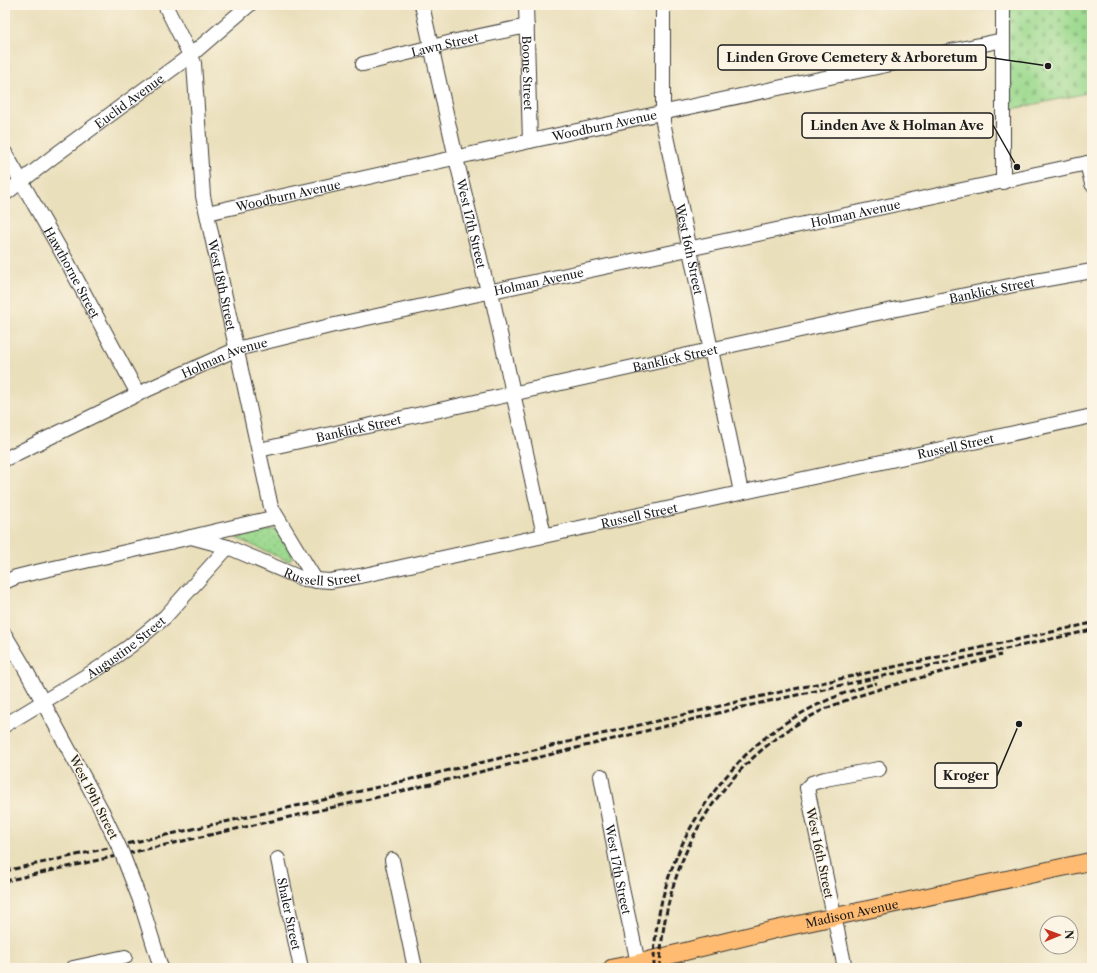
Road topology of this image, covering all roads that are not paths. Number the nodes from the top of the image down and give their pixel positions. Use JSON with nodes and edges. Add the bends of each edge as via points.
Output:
{"nodes":[{"id":1,"x":164,"y":5,"type":"edge"},
{"id":2,"x":249,"y":5,"type":"edge"},
{"id":3,"x":422,"y":5,"type":"edge"},
{"id":4,"x":526,"y":5,"type":"edge"},
{"id":5,"x":663,"y":5,"type":"edge"},
{"id":6,"x":1003,"y":5,"type":"edge"},
{"id":7,"x":526,"y":26,"type":"junction"},
{"id":8,"x":1003,"y":40,"type":"junction"},
{"id":9,"x":431,"y":46,"type":"junction"},
{"id":10,"x":191,"y":55,"type":"junction"},
{"id":11,"x":362,"y":64,"type":"dead end"},
{"id":12,"x":663,"y":113,"type":"junction"},
{"id":13,"x":530,"y":141,"type":"junction"},
{"id":14,"x":5,"y":153,"type":"edge"},
{"id":15,"x":456,"y":158,"type":"junction"},
{"id":16,"x":1090,"y":162,"type":"edge"},
{"id":17,"x":21,"y":182,"type":"junction"},
{"id":18,"x":1003,"y":182,"type":"junction"},
{"id":19,"x":1092,"y":184,"type":"edge"},
{"id":20,"x":5,"y":194,"type":"edge"},
{"id":21,"x":207,"y":213,"type":"junction"},
{"id":22,"x":689,"y":249,"type":"junction"},
{"id":23,"x":1092,"y":271,"type":"edge"},
{"id":24,"x":491,"y":292,"type":"junction"},
{"id":25,"x":237,"y":349,"type":"junction"},
{"id":26,"x":711,"y":350,"type":"junction"},
{"id":27,"x":513,"y":393,"type":"junction"},
{"id":28,"x":138,"y":394,"type":"junction"},
{"id":29,"x":1092,"y":416,"type":"edge"},
{"id":30,"x":258,"y":450,"type":"junction"},
{"id":31,"x":5,"y":459,"type":"edge"},
{"id":32,"x":741,"y":492,"type":"junction"},
{"id":33,"x":276,"y":517,"type":"junction"},
{"id":34,"x":544,"y":535,"type":"junction"},
{"id":35,"x":191,"y":537,"type":"junction"},
{"id":36,"x":228,"y":547,"type":"junction"},
{"id":37,"x":316,"y":581,"type":"junction"},
{"id":38,"x":5,"y":582,"type":"edge"},
{"id":39,"x":5,"y":635,"type":"edge"},
{"id":40,"x":43,"y":702,"type":"junction"},
{"id":41,"x":5,"y":725,"type":"edge"},
{"id":42,"x":879,"y":769,"type":"dead end"},
{"id":43,"x":601,"y":776,"type":"dead end"},
{"id":44,"x":278,"y":859,"type":"dead end"},
{"id":45,"x":392,"y":860,"type":"dead end"},
{"id":46,"x":1092,"y":861,"type":"edge"},
{"id":47,"x":834,"y":917,"type":"junction"},
{"id":48,"x":125,"y":957,"type":"dead end"},
{"id":49,"x":626,"y":966,"type":"edge"},
{"id":50,"x":73,"y":968,"type":"edge"},
{"id":51,"x":161,"y":968,"type":"edge"},
{"id":52,"x":301,"y":968,"type":"edge"},
{"id":53,"x":415,"y":968,"type":"edge"},
{"id":54,"x":845,"y":968,"type":"edge"}],
"edges":[{"from":1,"to":10,"type":"street","name":"West 18th Street"},
{"from":2,"to":10,"type":"street","name":"Euclid Avenue"},
{"from":3,"to":9,"type":"street","name":"West 17th Street"},
{"from":4,"to":7,"type":"street","name":"Boone Street"},
{"from":5,"to":12,"type":"street","name":"West 16th Street"},
{"from":6,"to":8,"type":"street"},
{"from":7,"to":9,"type":"street","name":"Lawn Street"},
{"from":7,"to":13,"type":"street","name":"Boone Street"},
{"from":8,"to":12,"type":"street","name":"Woodburn Avenue"},
{"from":8,"to":18,"type":"street"},
{"from":9,"to":11,"type":"street","name":"Lawn Street"},
{"from":9,"to":15,"type":"street","name":"West 17th Street"},
{"from":10,"to":17,"type":"street","name":"Euclid Avenue"},
{"from":10,"to":21,"type":"street","name":"West 18th Street","via":[[194,63],[203,196]]},
{"from":12,"to":13,"type":"street","name":"Woodburn Avenue"},
{"from":12,"to":22,"type":"street","name":"West 16th Street"},
{"from":13,"to":15,"type":"street","name":"Woodburn Avenue"},
{"from":14,"to":17,"type":"street","name":"Hawthorne Street"},
{"from":15,"to":21,"type":"street","name":"Woodburn Avenue"},
{"from":15,"to":24,"type":"street","name":"West 17th Street","via":[[486,282]]},
{"from":16,"to":18,"type":"street","name":"Holman Avenue"},
{"from":16,"to":19,"type":"street"},
{"from":17,"to":20,"type":"street","name":"Euclid Avenue"},
{"from":17,"to":28,"type":"street","name":"Hawthorne Street"},
{"from":18,"to":22,"type":"street","name":"Holman Avenue"},
{"from":21,"to":25,"type":"street","name":"West 18th Street"},
{"from":22,"to":24,"type":"street","name":"Holman Avenue"},
{"from":22,"to":26,"type":"street","name":"West 16th Street"},
{"from":23,"to":26,"type":"street","name":"Banklick Street","via":[[863,316]]},
{"from":24,"to":25,"type":"street","name":"Holman Avenue","via":[[330,326]]},
{"from":24,"to":27,"type":"street","name":"West 17th Street"},
{"from":25,"to":28,"type":"street","name":"Holman Avenue"},
{"from":25,"to":30,"type":"street","name":"West 18th Street"},
{"from":26,"to":27,"type":"street","name":"Banklick Street"},
{"from":26,"to":32,"type":"street","name":"West 16th Street"},
{"from":27,"to":30,"type":"street","name":"Banklick Street"},
{"from":27,"to":34,"type":"street","name":"West 17th Street"},
{"from":28,"to":31,"type":"street","name":"Holman Avenue"},
{"from":29,"to":32,"type":"street","name":"Russell Street"},
{"from":30,"to":33,"type":"street","name":"West 18th Street","via":[[271,508]]},
{"from":32,"to":34,"type":"street","name":"Russell Street"},
{"from":33,"to":35,"type":"street","name":"Russell Street"},
{"from":33,"to":37,"type":"street","name":"West 18th Street"},
{"from":34,"to":37,"type":"street","name":"Russell Street","via":[[360,576]]},
{"from":35,"to":36,"type":"street","name":"Russell Street"},
{"from":35,"to":38,"type":"street","name":"Russell Street","via":[[36,572]]},
{"from":36,"to":37,"type":"street","name":"Russell Street","via":[[303,579]]},
{"from":36,"to":40,"type":"street","name":"Augustine Street","via":[[165,617],[99,668]]},
{"from":39,"to":40,"type":"street","name":"West 19th Street"},
{"from":40,"to":41,"type":"street","name":"Augustine Street"},
{"from":40,"to":51,"type":"street","name":"West 19th Street","bridge":true,"via":[[121,851],[140,900]]},
{"from":42,"to":47,"type":"street","name":"West 16th Street","via":[[825,779],[812,783],[807,788]]},
{"from":43,"to":49,"type":"street","name":"West 17th Street","via":[[621,884]]},
{"from":44,"to":52,"type":"street","name":"Shaler Street"},
{"from":45,"to":53,"type":"street"},
{"from":46,"to":47,"type":"main road","name":"Madison Avenue"},
{"from":47,"to":49,"type":"main road","name":"Madison Avenue"},
{"from":47,"to":54,"type":"street","name":"West 16th Street"},
{"from":48,"to":50,"type":"street"}]}
